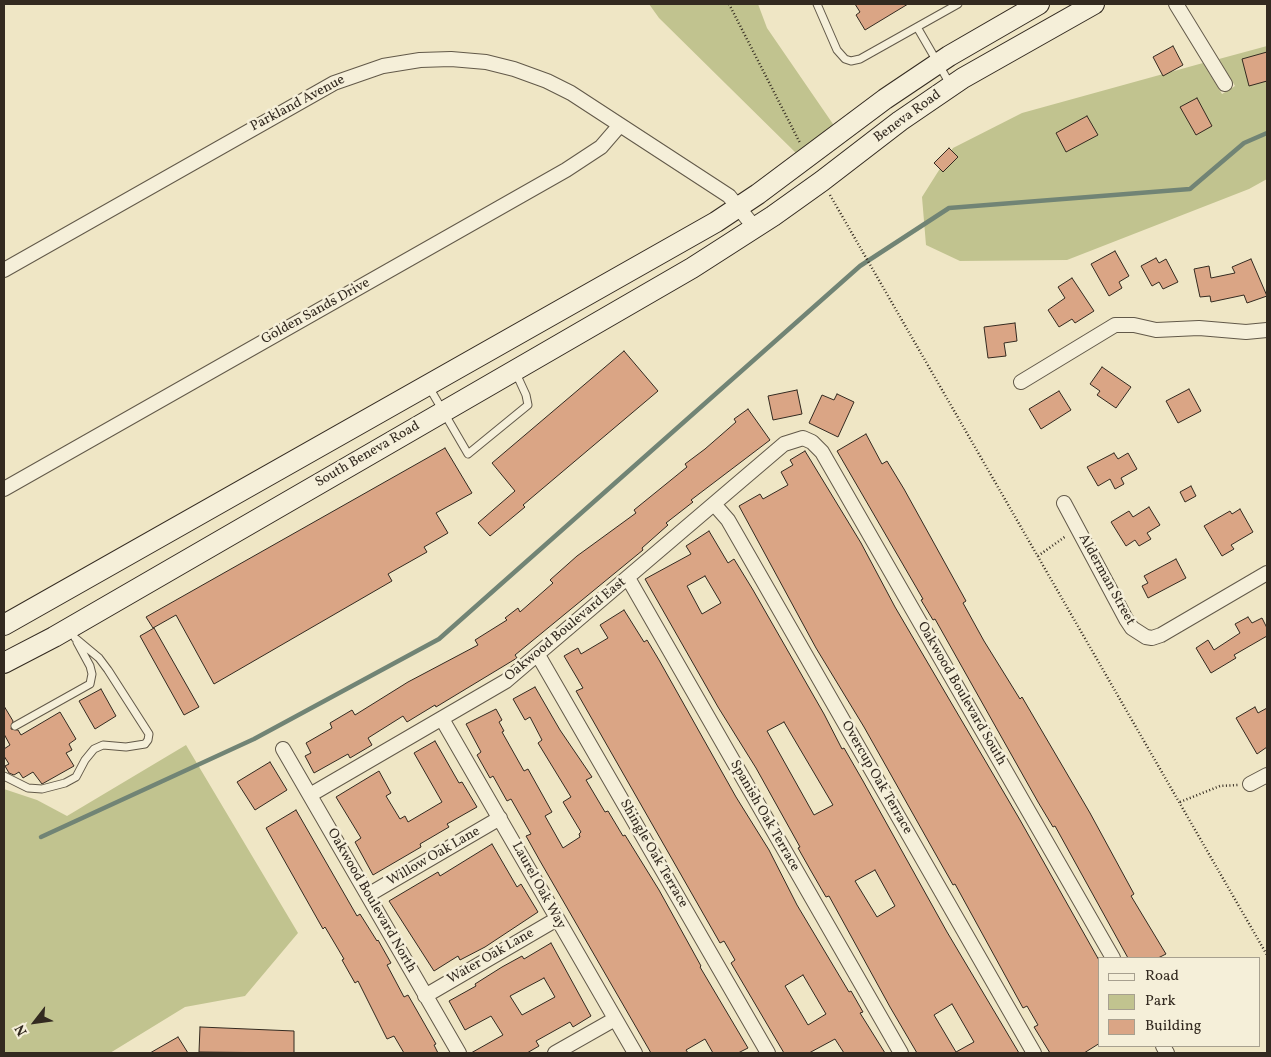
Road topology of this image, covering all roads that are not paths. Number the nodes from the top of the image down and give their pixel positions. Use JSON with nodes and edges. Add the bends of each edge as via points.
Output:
{"nodes":[{"id":1,"x":816,"y":4,"type":"edge"},
{"id":2,"x":958,"y":4,"type":"edge"},
{"id":3,"x":1039,"y":4,"type":"edge"},
{"id":4,"x":1176,"y":4,"type":"edge"},
{"id":5,"x":1087,"y":5,"type":"edge"},
{"id":6,"x":917,"y":27,"type":"junction"},
{"id":7,"x":938,"y":63,"type":"junction"},
{"id":8,"x":1225,"y":84,"type":"dead end"},
{"id":9,"x":952,"y":86,"type":"junction"},
{"id":10,"x":620,"y":124,"type":"junction"},
{"id":11,"x":738,"y":208,"type":"junction"},
{"id":12,"x":755,"y":228,"type":"junction"},
{"id":13,"x":731,"y":244,"type":"joint"},
{"id":14,"x":4,"y":270,"type":"edge"},
{"id":15,"x":1267,"y":330,"type":"edge"},
{"id":16,"x":515,"y":370,"type":"junction"},
{"id":17,"x":1021,"y":382,"type":"dead end"},
{"id":18,"x":428,"y":386,"type":"junction"},
{"id":19,"x":443,"y":412,"type":"junction"},
{"id":20,"x":802,"y":438,"type":"joint"},
{"id":21,"x":4,"y":489,"type":"edge"},
{"id":22,"x":1064,"y":503,"type":"dead end"},
{"id":23,"x":714,"y":504,"type":"junction"},
{"id":24,"x":1267,"y":573,"type":"edge"},
{"id":25,"x":628,"y":578,"type":"junction"},
{"id":26,"x":4,"y":625,"type":"edge"},
{"id":27,"x":72,"y":633,"type":"junction"},
{"id":28,"x":538,"y":655,"type":"junction"},
{"id":29,"x":4,"y":663,"type":"edge"},
{"id":30,"x":442,"y":719,"type":"junction"},
{"id":31,"x":15,"y":726,"type":"dead end"},
{"id":32,"x":283,"y":749,"type":"dead end"},
{"id":33,"x":1267,"y":775,"type":"edge"},
{"id":34,"x":4,"y":776,"type":"edge"},
{"id":35,"x":1250,"y":784,"type":"road end"},
{"id":36,"x":310,"y":795,"type":"junction"},
{"id":37,"x":500,"y":818,"type":"junction"},
{"id":38,"x":368,"y":895,"type":"junction"},
{"id":39,"x":557,"y":919,"type":"junction"},
{"id":40,"x":1112,"y":957,"type":"edge"},
{"id":41,"x":425,"y":996,"type":"junction"},
{"id":42,"x":615,"y":1019,"type":"junction"},
{"id":43,"x":459,"y":1053,"type":"edge"},
{"id":44,"x":555,"y":1053,"type":"edge"},
{"id":45,"x":635,"y":1053,"type":"edge"},
{"id":46,"x":768,"y":1053,"type":"edge"},
{"id":47,"x":901,"y":1053,"type":"edge"},
{"id":48,"x":1034,"y":1053,"type":"edge"}],
"edges":[{"from":1,"to":6,"type":"lane","via":[[837,50],[851,62]]},
{"from":2,"to":6,"type":"lane"},
{"from":3,"to":7,"type":"main road","name":"Beneva Road"},
{"from":4,"to":8,"type":"street"},
{"from":5,"to":9,"type":"main road","name":"Beneva Road"},
{"from":6,"to":7,"type":"lane"},
{"from":7,"to":9,"type":"lane"},
{"from":7,"to":11,"type":"main road","name":"Beneva Road"},
{"from":9,"to":12,"type":"main road","name":"Beneva Road"},
{"from":10,"to":11,"type":"street","name":"Parkland Avenue","via":[[729,196]]},
{"from":10,"to":14,"type":"street","name":"Parkland Avenue","via":[[547,81],[486,62],[420,60],[383,66],[312,95]]},
{"from":10,"to":21,"type":"street","name":"Golden Sands Drive","via":[[601,147],[566,170]]},
{"from":11,"to":12,"type":"street","name":"Parkland Avenue"},
{"from":11,"to":18,"type":"main road","name":"Beneva Road"},
{"from":12,"to":13,"type":"main road","name":"Beneva Road"},
{"from":13,"to":16,"type":"main road","name":"South Beneva Road"},
{"from":15,"to":17,"type":"street","via":[[1156,330],[1134,325],[1115,326]]},
{"from":16,"to":19,"type":"main road","name":"South Beneva Road"},
{"from":16,"to":19,"type":"lane","via":[[528,405],[468,454]]},
{"from":18,"to":19,"type":"lane"},
{"from":18,"to":26,"type":"main road"},
{"from":19,"to":27,"type":"main road","name":"South Beneva Road"},
{"from":20,"to":23,"type":"street","name":"Oakwood Boulevard East","via":[[784,444]]},
{"from":20,"to":40,"type":"street","name":"Oakwood Boulevard South","via":[[822,452]]},
{"from":22,"to":24,"type":"street","name":"Alderman Street","via":[[1132,628],[1146,637],[1161,635]]},
{"from":23,"to":25,"type":"street","name":"Oakwood Boulevard East"},
{"from":23,"to":48,"type":"street","name":"Overcup Oak Terrace","via":[[728,520]]},
{"from":25,"to":28,"type":"street","name":"Oakwood Boulevard East"},
{"from":25,"to":47,"type":"street","name":"Spanish Oak Terrace"},
{"from":27,"to":29,"type":"main road","name":"South Beneva Road"},
{"from":27,"to":31,"type":"lane","via":[[90,666],[90,684]]},
{"from":27,"to":34,"type":"lane","via":[[108,670],[148,734],[148,740],[145,744],[126,747],[103,745],[94,749],[76,777],[65,783],[28,788]]},
{"from":28,"to":30,"type":"street","name":"Oakwood Boulevard East","via":[[506,681]]},
{"from":28,"to":46,"type":"street","name":"Shingle Oak Terrace"},
{"from":30,"to":36,"type":"street","name":"Oakwood Boulevard East"},
{"from":30,"to":37,"type":"street","name":"Laurel Oak Way"},
{"from":32,"to":36,"type":"street","name":"Oakwood Boulevard North"},
{"from":33,"to":35,"type":"street"},
{"from":36,"to":38,"type":"street","name":"Oakwood Boulevard North"},
{"from":37,"to":38,"type":"street","name":"Willow Oak Lane"},
{"from":37,"to":39,"type":"street","name":"Laurel Oak Way"},
{"from":38,"to":41,"type":"street","name":"Oakwood Boulevard North"},
{"from":39,"to":41,"type":"street","name":"Water Oak Lane"},
{"from":39,"to":42,"type":"street","name":"Laurel Oak Way"},
{"from":41,"to":43,"type":"street","name":"Oakwood Boulevard North"},
{"from":42,"to":44,"type":"street"},
{"from":42,"to":45,"type":"street","name":"Laurel Oak Way"}]}
